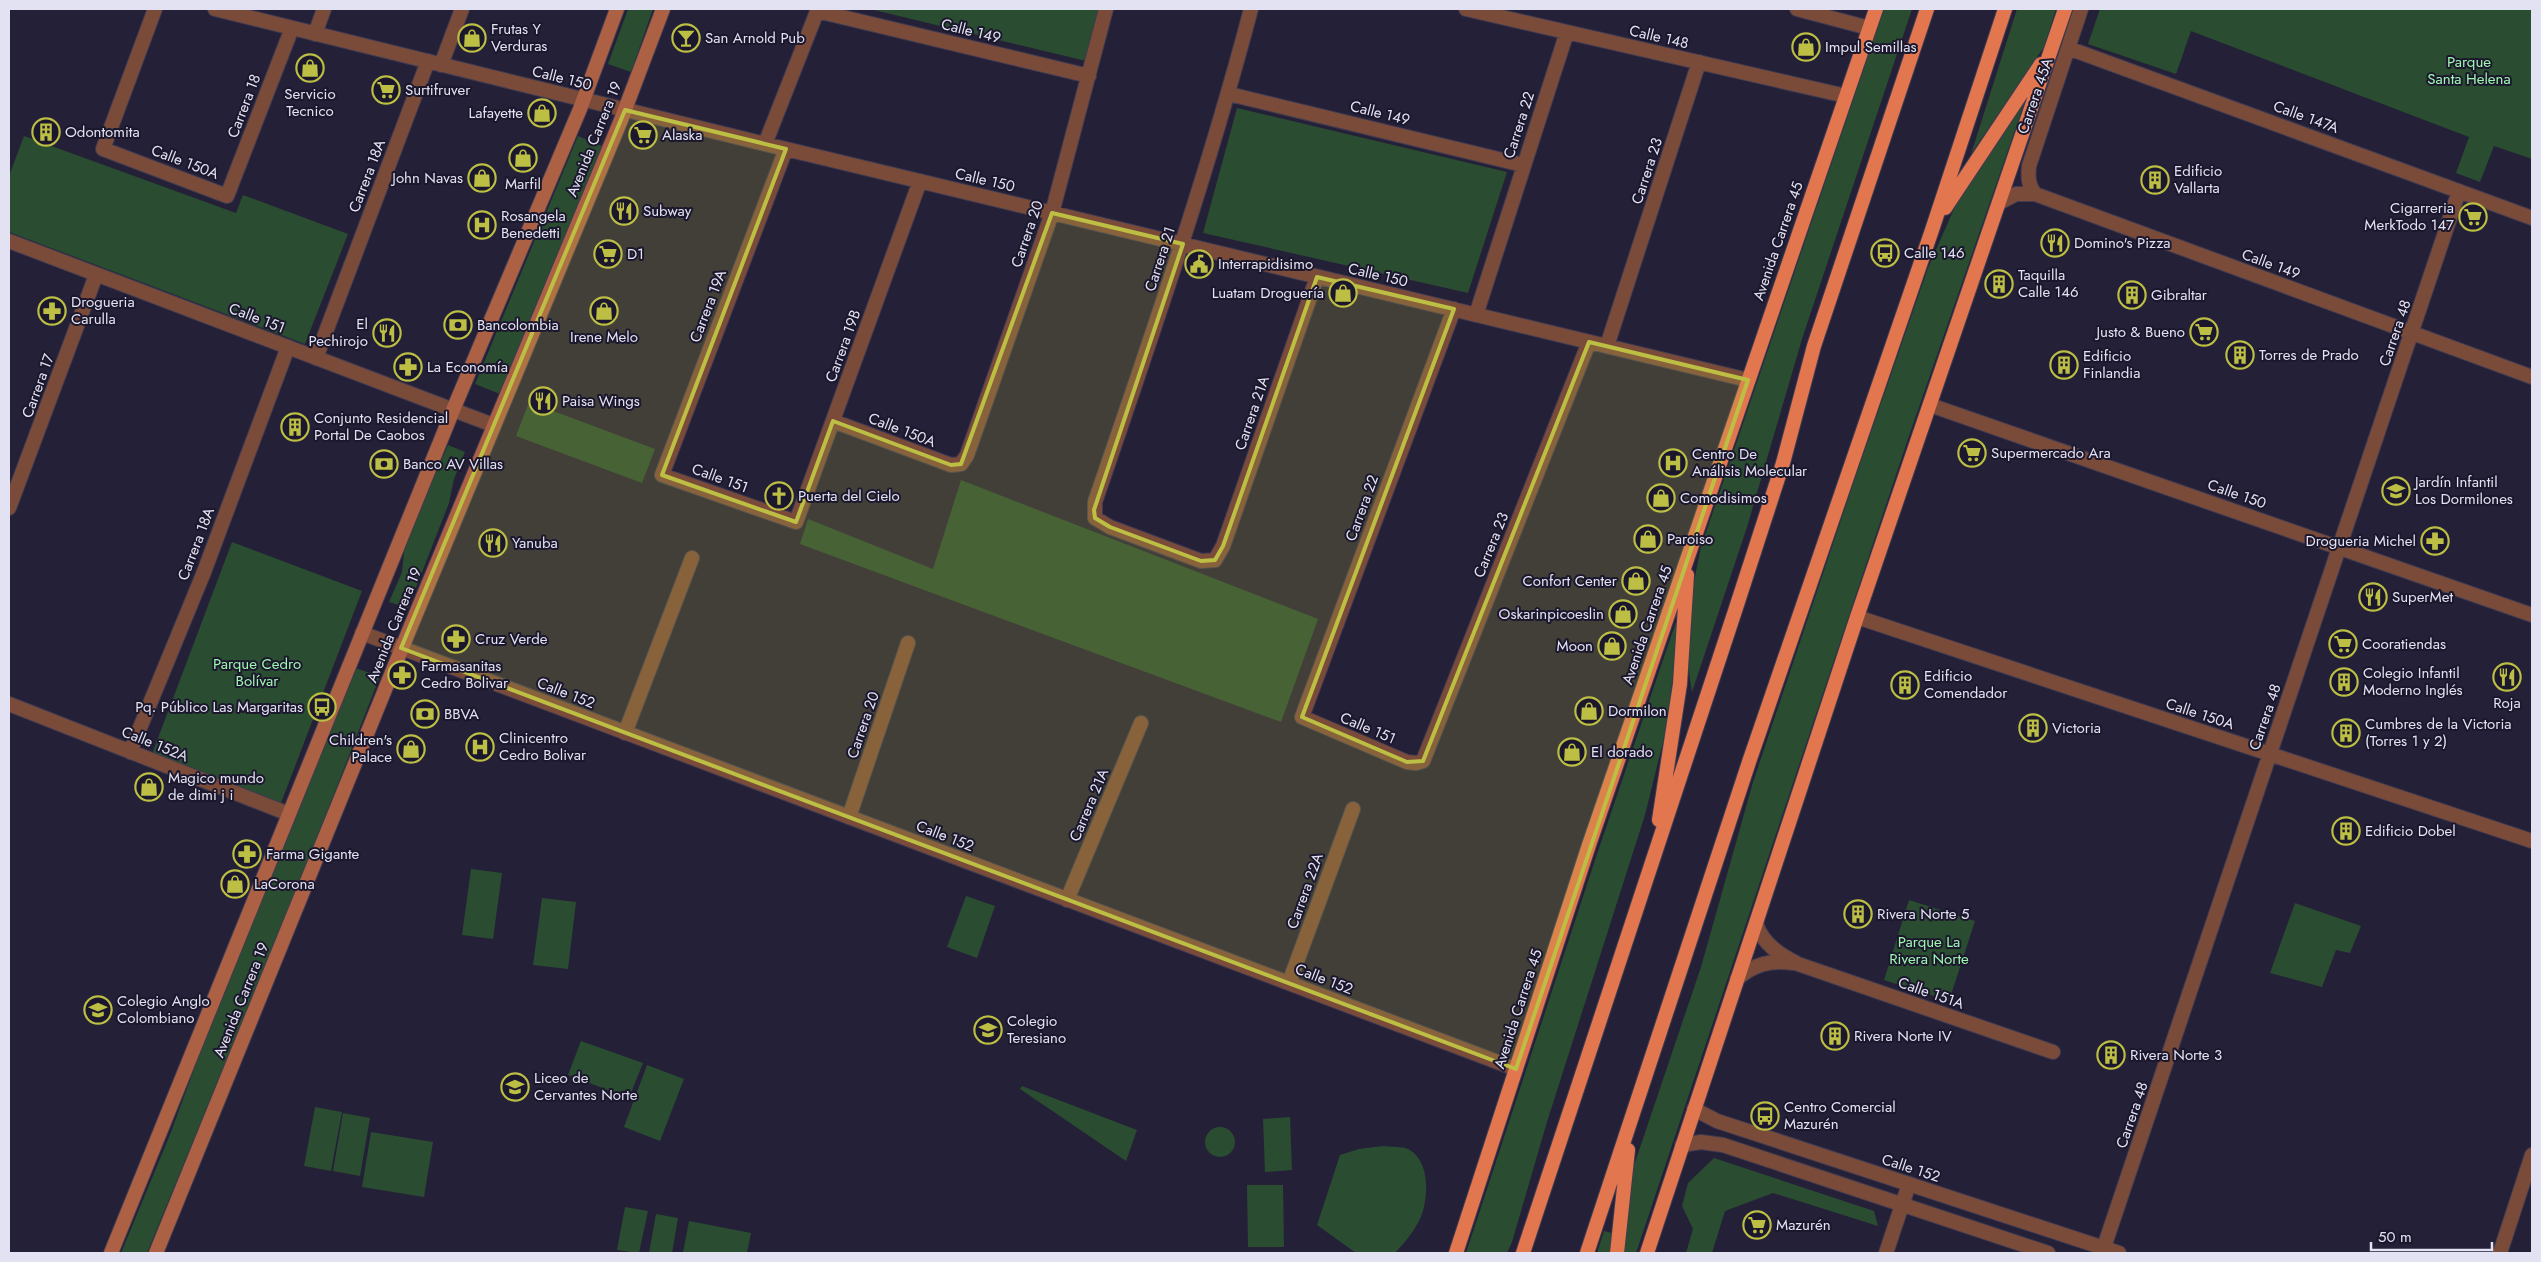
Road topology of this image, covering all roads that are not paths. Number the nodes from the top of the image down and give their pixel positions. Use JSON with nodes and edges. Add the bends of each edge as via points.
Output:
{"nodes":[{"id":1,"x":156,"y":9,"type":"edge"},
{"id":2,"x":215,"y":9,"type":"edge"},
{"id":3,"x":324,"y":9,"type":"edge"},
{"id":4,"x":462,"y":9,"type":"edge"},
{"id":5,"x":617,"y":9,"type":"edge"},
{"id":6,"x":663,"y":9,"type":"edge"},
{"id":7,"x":1106,"y":9,"type":"edge"},
{"id":8,"x":1251,"y":9,"type":"edge"},
{"id":9,"x":1466,"y":9,"type":"edge"},
{"id":10,"x":1797,"y":9,"type":"edge"},
{"id":11,"x":1876,"y":9,"type":"edge"},
{"id":12,"x":1927,"y":9,"type":"edge"},
{"id":13,"x":2005,"y":9,"type":"edge"},
{"id":14,"x":2065,"y":9,"type":"edge"},
{"id":15,"x":2081,"y":9,"type":"edge"},
{"id":16,"x":818,"y":10,"type":"edge"},
{"id":17,"x":292,"y":28,"type":"junction"},
{"id":18,"x":1869,"y":28,"type":"junction"},
{"id":19,"x":1567,"y":32,"type":"junction"},
{"id":20,"x":315,"y":34,"type":"junction"},
{"id":21,"x":2055,"y":40,"type":"junction"},
{"id":22,"x":2068,"y":48,"type":"junction"},
{"id":23,"x":1699,"y":62,"type":"junction"},
{"id":24,"x":435,"y":63,"type":"junction"},
{"id":25,"x":1089,"y":76,"type":"junction"},
{"id":26,"x":1229,"y":94,"type":"junction"},
{"id":27,"x":1846,"y":96,"type":"junction"},
{"id":28,"x":583,"y":100,"type":"junction"},
{"id":29,"x":625,"y":110,"type":"junction"},
{"id":30,"x":764,"y":144,"type":"junction"},
{"id":31,"x":786,"y":149,"type":"junction"},
{"id":32,"x":1523,"y":165,"type":"junction"},
{"id":33,"x":920,"y":181,"type":"junction"},
{"id":34,"x":2459,"y":191,"type":"junction"},
{"id":35,"x":2035,"y":194,"type":"junction"},
{"id":36,"x":227,"y":196,"type":"joint"},
{"id":37,"x":1999,"y":204,"type":"junction"},
{"id":38,"x":1052,"y":213,"type":"junction"},
{"id":39,"x":2532,"y":218,"type":"edge"},
{"id":40,"x":1932,"y":230,"type":"junction"},
{"id":41,"x":9,"y":241,"type":"edge"},
{"id":42,"x":1183,"y":244,"type":"junction"},
{"id":43,"x":96,"y":275,"type":"junction"},
{"id":44,"x":1317,"y":276,"type":"junction"},
{"id":45,"x":1454,"y":309,"type":"junction"},
{"id":46,"x":1476,"y":315,"type":"junction"},
{"id":47,"x":2412,"y":333,"type":"junction"},
{"id":48,"x":1588,"y":342,"type":"junction"},
{"id":49,"x":1607,"y":346,"type":"junction"},
{"id":50,"x":288,"y":347,"type":"junction"},
{"id":51,"x":316,"y":358,"type":"junction"},
{"id":52,"x":2532,"y":377,"type":"edge"},
{"id":53,"x":1748,"y":380,"type":"junction"},
{"id":54,"x":1930,"y":404,"type":"junction"},
{"id":55,"x":453,"y":410,"type":"junction"},
{"id":56,"x":833,"y":421,"type":"junction"},
{"id":57,"x":493,"y":425,"type":"junction"},
{"id":58,"x":961,"y":464,"type":"joint"},
{"id":59,"x":662,"y":475,"type":"joint"},
{"id":60,"x":9,"y":508,"type":"edge"},
{"id":61,"x":796,"y":522,"type":"joint"},
{"id":62,"x":1690,"y":548,"type":"junction"},
{"id":63,"x":2339,"y":548,"type":"junction"},
{"id":64,"x":692,"y":558,"type":"dead end"},
{"id":65,"x":1215,"y":560,"type":"joint"},
{"id":66,"x":2532,"y":615,"type":"edge"},
{"id":67,"x":1857,"y":617,"type":"junction"},
{"id":68,"x":362,"y":634,"type":"junction"},
{"id":69,"x":908,"y":643,"type":"dead end"},
{"id":70,"x":402,"y":648,"type":"junction"},
{"id":71,"x":9,"y":704,"type":"edge"},
{"id":72,"x":1302,"y":717,"type":"joint"},
{"id":73,"x":1141,"y":723,"type":"dead end"},
{"id":74,"x":625,"y":733,"type":"junction"},
{"id":75,"x":130,"y":752,"type":"junction"},
{"id":76,"x":2270,"y":754,"type":"junction"},
{"id":77,"x":1423,"y":761,"type":"joint"},
{"id":78,"x":1353,"y":809,"type":"dead end"},
{"id":79,"x":289,"y":814,"type":"junction"},
{"id":80,"x":849,"y":817,"type":"junction"},
{"id":81,"x":2532,"y":841,"type":"edge"},
{"id":82,"x":1652,"y":863,"type":"junction"},
{"id":83,"x":1067,"y":900,"type":"junction"},
{"id":84,"x":1756,"y":924,"type":"junction"},
{"id":85,"x":1798,"y":964,"type":"junction"},
{"id":86,"x":1737,"y":979,"type":"junction"},
{"id":87,"x":1289,"y":983,"type":"junction"},
{"id":88,"x":2054,"y":1052,"type":"dead end"},
{"id":89,"x":1516,"y":1069,"type":"junction"},
{"id":90,"x":1694,"y":1109,"type":"junction"},
{"id":91,"x":1632,"y":1120,"type":"junction"},
{"id":92,"x":1682,"y":1145,"type":"junction"},
{"id":93,"x":2532,"y":1155,"type":"edge"},
{"id":94,"x":1909,"y":1184,"type":"junction"},
{"id":95,"x":1902,"y":1205,"type":"junction"},
{"id":96,"x":2103,"y":1251,"type":"edge"},
{"id":97,"x":111,"y":1253,"type":"edge"},
{"id":98,"x":156,"y":1253,"type":"edge"},
{"id":99,"x":1456,"y":1253,"type":"edge"},
{"id":100,"x":1523,"y":1253,"type":"edge"},
{"id":101,"x":1587,"y":1253,"type":"edge"},
{"id":102,"x":1617,"y":1253,"type":"edge"},
{"id":103,"x":1647,"y":1253,"type":"edge"},
{"id":104,"x":1886,"y":1253,"type":"edge"},
{"id":105,"x":2048,"y":1253,"type":"edge"},
{"id":106,"x":2119,"y":1253,"type":"edge"},
{"id":107,"x":2500,"y":1253,"type":"edge"}],
"edges":[{"from":1,"to":36,"type":"street","name":"Calle 150A","via":[[104,149]]},
{"from":2,"to":17,"type":"street","name":"Calle 150"},
{"from":3,"to":20,"type":"street"},
{"from":4,"to":24,"type":"street","name":"Carrera 18A"},
{"from":5,"to":28,"type":"main road","name":"Avenida Carrera 19"},
{"from":6,"to":29,"type":"main road","name":"Avenida Carrera 19"},
{"from":7,"to":25,"type":"street","name":"Carrera 20"},
{"from":8,"to":26,"type":"street","name":"Carrera 21"},
{"from":9,"to":19,"type":"street","name":"Calle 148"},
{"from":10,"to":18,"type":"street"},
{"from":11,"to":18,"type":"highway","name":"Avenida Carrera 45"},
{"from":12,"to":82,"type":"highway","via":[[1817,337],[1783,464]]},
{"from":13,"to":40,"type":"highway"},
{"from":14,"to":21,"type":"highway"},
{"from":15,"to":22,"type":"street","name":"Carrera 45A"},
{"from":16,"to":25,"type":"street","name":"Calle 149"},
{"from":16,"to":30,"type":"street"},
{"from":17,"to":20,"type":"street","name":"Calle 150"},
{"from":17,"to":36,"type":"street","name":"Carrera 18"},
{"from":18,"to":27,"type":"highway","name":"Avenida Carrera 45"},
{"from":19,"to":23,"type":"street","name":"Calle 148"},
{"from":19,"to":32,"type":"street","name":"Carrera 22"},
{"from":20,"to":24,"type":"street","name":"Calle 150"},
{"from":21,"to":37,"type":"highway"},
{"from":21,"to":40,"type":"highway"},
{"from":22,"to":34,"type":"street","name":"Calle 147A"},
{"from":22,"to":35,"type":"street","name":"Carrera 45A","via":[[2029,166],[2030,188]]},
{"from":23,"to":27,"type":"street","name":"Calle 148"},
{"from":23,"to":49,"type":"street","name":"Carrera 23"},
{"from":24,"to":28,"type":"street","name":"Calle 150"},
{"from":24,"to":51,"type":"street","name":"Carrera 18A"},
{"from":25,"to":38,"type":"street","name":"Carrera 20"},
{"from":26,"to":32,"type":"street","name":"Calle 149"},
{"from":26,"to":42,"type":"street","name":"Carrera 21"},
{"from":27,"to":53,"type":"highway","name":"Avenida Carrera 45"},
{"from":28,"to":29,"type":"street","name":"Calle 150"},
{"from":28,"to":55,"type":"main road","name":"Avenida Carrera 19"},
{"from":29,"to":30,"type":"street","name":"Calle 150"},
{"from":29,"to":57,"type":"main road","name":"Avenida Carrera 19"},
{"from":30,"to":31,"type":"street","name":"Calle 150"},
{"from":31,"to":33,"type":"street","name":"Calle 150"},
{"from":31,"to":59,"type":"street","name":"Carrera 19A"},
{"from":32,"to":46,"type":"street","name":"Carrera 22"},
{"from":33,"to":38,"type":"street","name":"Calle 150"},
{"from":33,"to":56,"type":"street","name":"Carrera 19B"},
{"from":34,"to":39,"type":"street","name":"Calle 147A"},
{"from":34,"to":47,"type":"street","name":"Carrera 48"},
{"from":35,"to":37,"type":"street","name":"Calle 149","via":[[2016,194]]},
{"from":35,"to":47,"type":"street","name":"Calle 149"},
{"from":37,"to":54,"type":"highway"},
{"from":38,"to":42,"type":"street","name":"Calle 150"},
{"from":38,"to":58,"type":"street","name":"Carrera 20","via":[[967,455]]},
{"from":40,"to":91,"type":"highway","via":[[1755,744]]},
{"from":41,"to":43,"type":"street","name":"Calle 151"},
{"from":42,"to":44,"type":"street","name":"Calle 150"},
{"from":42,"to":65,"type":"street","name":"Carrera 21","via":[[1095,502],[1095,518],[1110,527],[1201,561]]},
{"from":43,"to":50,"type":"street","name":"Calle 151"},
{"from":43,"to":60,"type":"street","name":"Carrera 17"},
{"from":44,"to":45,"type":"street","name":"Calle 150"},
{"from":44,"to":65,"type":"street","name":"Carrera 21A","via":[[1223,546]]},
{"from":45,"to":46,"type":"street","name":"Calle 150"},
{"from":45,"to":72,"type":"street","name":"Carrera 22"},
{"from":46,"to":48,"type":"street","name":"Calle 150"},
{"from":47,"to":52,"type":"street","name":"Calle 149"},
{"from":47,"to":63,"type":"street","name":"Carrera 48"},
{"from":48,"to":49,"type":"street","name":"Calle 150"},
{"from":48,"to":77,"type":"street","name":"Carrera 23"},
{"from":49,"to":53,"type":"street","name":"Calle 150"},
{"from":50,"to":51,"type":"street","name":"Calle 151"},
{"from":50,"to":75,"type":"street","name":"Carrera 18A","via":[[204,572]]},
{"from":51,"to":55,"type":"street","name":"Calle 151"},
{"from":53,"to":62,"type":"highway","name":"Avenida Carrera 45"},
{"from":54,"to":63,"type":"street","name":"Calle 150"},
{"from":54,"to":67,"type":"highway"},
{"from":55,"to":57,"type":"street","name":"Calle 151"},
{"from":55,"to":68,"type":"main road","name":"Avenida Carrera 19"},
{"from":56,"to":58,"type":"street","name":"Calle 150A","via":[[951,465]]},
{"from":56,"to":61,"type":"street","name":"Carrera 19B"},
{"from":57,"to":70,"type":"main road","name":"Avenida Carrera 19"},
{"from":59,"to":61,"type":"street","name":"Calle 151"},
{"from":62,"to":82,"type":"highway","via":[[1680,684]]},
{"from":62,"to":89,"type":"highway","name":"Avenida Carrera 45"},
{"from":63,"to":66,"type":"street","name":"Calle 150"},
{"from":63,"to":76,"type":"street","name":"Carrera 48"},
{"from":64,"to":74,"type":"street"},
{"from":67,"to":76,"type":"street","name":"Calle 150A"},
{"from":67,"to":84,"type":"highway"},
{"from":68,"to":70,"type":"street","name":"Calle 152"},
{"from":68,"to":79,"type":"main road","name":"Avenida Carrera 19"},
{"from":69,"to":80,"type":"street","name":"Carrera 20"},
{"from":70,"to":74,"type":"street","name":"Calle 152"},
{"from":70,"to":98,"type":"main road","name":"Avenida Carrera 19"},
{"from":71,"to":75,"type":"street","name":"Calle 152A"},
{"from":72,"to":77,"type":"street","name":"Calle 151","via":[[1407,762],[1416,764]]},
{"from":73,"to":83,"type":"street","name":"Carrera 21A"},
{"from":74,"to":80,"type":"street","name":"Calle 152"},
{"from":75,"to":79,"type":"street","name":"Calle 152A"},
{"from":76,"to":81,"type":"street","name":"Calle 150A"},
{"from":76,"to":96,"type":"street","name":"Carrera 48"},
{"from":78,"to":87,"type":"street","name":"Carrera 22A"},
{"from":79,"to":97,"type":"main road","name":"Avenida Carrera 19"},
{"from":80,"to":83,"type":"street","name":"Calle 152"},
{"from":82,"to":100,"type":"highway"},
{"from":83,"to":87,"type":"street","name":"Calle 152"},
{"from":84,"to":85,"type":"street","name":"Calle 151A","via":[[1759,933],[1772,947]]},
{"from":84,"to":86,"type":"highway"},
{"from":85,"to":86,"type":"street","name":"Calle 151A","via":[[1762,964],[1748,969]]},
{"from":85,"to":88,"type":"street","name":"Calle 151A"},
{"from":86,"to":90,"type":"highway"},
{"from":87,"to":89,"type":"street","name":"Calle 152"},
{"from":89,"to":99,"type":"highway","name":"Avenida Carrera 45"},
{"from":90,"to":92,"type":"highway"},
{"from":90,"to":94,"type":"street","name":"Calle 152","via":[[1717,1121]]},
{"from":91,"to":101,"type":"highway"},
{"from":91,"to":102,"type":"highway"},
{"from":92,"to":95,"type":"street","via":[[1701,1142],[1723,1145]]},
{"from":92,"to":103,"type":"highway"},
{"from":93,"to":107,"type":"street"},
{"from":94,"to":95,"type":"street"},
{"from":94,"to":96,"type":"street","name":"Calle 152"},
{"from":95,"to":104,"type":"street"},
{"from":95,"to":105,"type":"street"},
{"from":96,"to":106,"type":"street","name":"Calle 152"}]}
